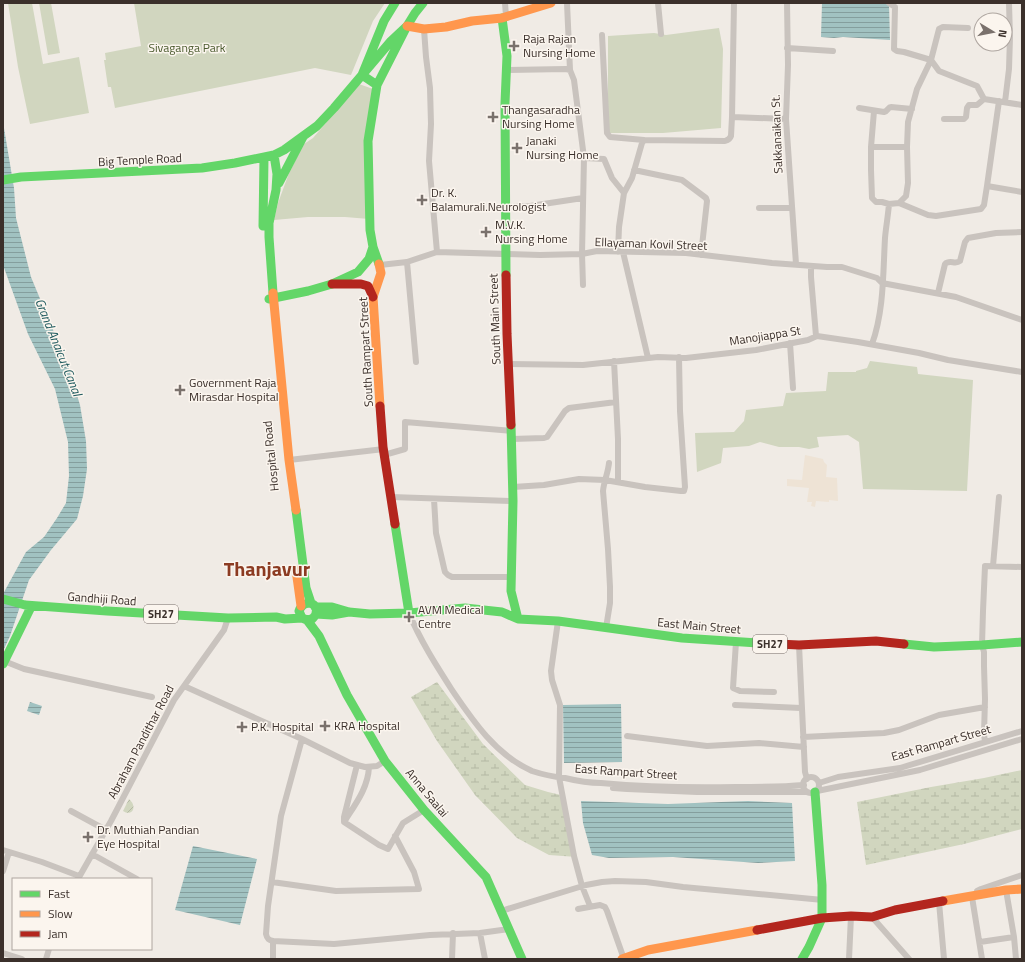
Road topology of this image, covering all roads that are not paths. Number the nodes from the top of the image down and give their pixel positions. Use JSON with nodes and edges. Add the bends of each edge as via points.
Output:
{"nodes":[{"id":1,"x":395,"y":3,"type":"edge"},
{"id":2,"x":423,"y":3,"type":"edge"},
{"id":3,"x":505,"y":3,"type":"edge"},
{"id":4,"x":550,"y":3,"type":"edge"},
{"id":5,"x":567,"y":3,"type":"edge"},
{"id":6,"x":658,"y":3,"type":"edge"},
{"id":7,"x":734,"y":3,"type":"edge"},
{"id":8,"x":787,"y":3,"type":"edge"},
{"id":9,"x":889,"y":3,"type":"edge"},
{"id":10,"x":1009,"y":3,"type":"edge"},
{"id":11,"x":504,"y":17,"type":"junction"},
{"id":12,"x":407,"y":26,"type":"junction"},
{"id":13,"x":968,"y":28,"type":"dead end"},
{"id":14,"x":424,"y":29,"type":"junction"},
{"id":15,"x":661,"y":34,"type":"dead end"},
{"id":16,"x":602,"y":35,"type":"dead end"},
{"id":17,"x":787,"y":48,"type":"junction"},
{"id":18,"x":833,"y":51,"type":"dead end"},
{"id":19,"x":931,"y":60,"type":"junction"},
{"id":20,"x":506,"y":70,"type":"junction"},
{"id":21,"x":570,"y":70,"type":"junction"},
{"id":22,"x":362,"y":75,"type":"junction"},
{"id":23,"x":377,"y":85,"type":"junction"},
{"id":24,"x":984,"y":99,"type":"junction"},
{"id":25,"x":1002,"y":101,"type":"junction"},
{"id":26,"x":1022,"y":105,"type":"edge"},
{"id":27,"x":859,"y":108,"type":"dead end"},
{"id":28,"x":912,"y":109,"type":"junction"},
{"id":29,"x":874,"y":110,"type":"junction"},
{"id":30,"x":732,"y":117,"type":"junction"},
{"id":31,"x":786,"y":119,"type":"junction"},
{"id":32,"x":944,"y":120,"type":"dead end"},
{"id":33,"x":303,"y":137,"type":"junction"},
{"id":34,"x":644,"y":140,"type":"junction"},
{"id":35,"x":871,"y":147,"type":"junction"},
{"id":36,"x":907,"y":147,"type":"junction"},
{"id":37,"x":274,"y":155,"type":"junction"},
{"id":38,"x":264,"y":158,"type":"junction"},
{"id":39,"x":584,"y":158,"type":"junction"},
{"id":40,"x":236,"y":163,"type":"junction"},
{"id":41,"x":634,"y":170,"type":"junction"},
{"id":42,"x":3,"y":180,"type":"edge"},
{"id":43,"x":987,"y":186,"type":"junction"},
{"id":44,"x":276,"y":190,"type":"junction"},
{"id":45,"x":264,"y":191,"type":"junction"},
{"id":46,"x":1022,"y":192,"type":"edge"},
{"id":47,"x":624,"y":193,"type":"junction"},
{"id":48,"x":583,"y":198,"type":"junction"},
{"id":49,"x":899,"y":203,"type":"junction"},
{"id":50,"x":889,"y":204,"type":"junction"},
{"id":51,"x":505,"y":207,"type":"junction"},
{"id":52,"x":759,"y":208,"type":"dead end"},
{"id":53,"x":791,"y":208,"type":"junction"},
{"id":54,"x":1022,"y":232,"type":"edge"},
{"id":55,"x":373,"y":247,"type":"junction"},
{"id":56,"x":437,"y":252,"type":"junction"},
{"id":57,"x":620,"y":252,"type":"junction"},
{"id":58,"x":505,"y":254,"type":"junction"},
{"id":59,"x":582,"y":254,"type":"junction"},
{"id":60,"x":701,"y":255,"type":"junction"},
{"id":61,"x":407,"y":262,"type":"junction"},
{"id":62,"x":796,"y":264,"type":"junction"},
{"id":63,"x":380,"y":265,"type":"junction"},
{"id":64,"x":809,"y":266,"type":"junction"},
{"id":65,"x":886,"y":283,"type":"junction"},
{"id":66,"x":332,"y":284,"type":"junction"},
{"id":67,"x":583,"y":285,"type":"dead end"},
{"id":68,"x":938,"y":293,"type":"junction"},
{"id":69,"x":373,"y":297,"type":"junction"},
{"id":70,"x":272,"y":298,"type":"junction"},
{"id":71,"x":1022,"y":320,"type":"edge"},
{"id":72,"x":816,"y":336,"type":"junction"},
{"id":73,"x":790,"y":343,"type":"junction"},
{"id":74,"x":872,"y":344,"type":"junction"},
{"id":75,"x":679,"y":357,"type":"junction"},
{"id":76,"x":648,"y":358,"type":"junction"},
{"id":77,"x":614,"y":361,"type":"junction"},
{"id":78,"x":416,"y":362,"type":"dead end"},
{"id":79,"x":509,"y":364,"type":"junction"},
{"id":80,"x":1022,"y":372,"type":"edge"},
{"id":81,"x":793,"y":388,"type":"dead end"},
{"id":82,"x":616,"y":402,"type":"junction"},
{"id":83,"x":512,"y":435,"type":"junction"},
{"id":84,"x":384,"y":452,"type":"junction"},
{"id":85,"x":288,"y":460,"type":"junction"},
{"id":86,"x":609,"y":463,"type":"dead end"},
{"id":87,"x":605,"y":480,"type":"junction"},
{"id":88,"x":618,"y":482,"type":"junction"},
{"id":89,"x":513,"y":487,"type":"junction"},
{"id":90,"x":391,"y":497,"type":"junction"},
{"id":91,"x":999,"y":497,"type":"dead end"},
{"id":92,"x":434,"y":499,"type":"junction"},
{"id":93,"x":513,"y":501,"type":"junction"},
{"id":94,"x":993,"y":566,"type":"junction"},
{"id":95,"x":1022,"y":567,"type":"edge"},
{"id":96,"x":511,"y":578,"type":"junction"},
{"id":97,"x":3,"y":594,"type":"edge"},
{"id":98,"x":3,"y":599,"type":"edge"},
{"id":99,"x":27,"y":605,"type":"junction"},
{"id":100,"x":301,"y":607,"type":"junction"},
{"id":101,"x":311,"y":613,"type":"junction"},
{"id":102,"x":410,"y":613,"type":"junction"},
{"id":103,"x":276,"y":617,"type":"junction"},
{"id":104,"x":228,"y":618,"type":"junction"},
{"id":105,"x":518,"y":619,"type":"junction"},
{"id":106,"x":558,"y":621,"type":"junction"},
{"id":107,"x":606,"y":628,"type":"junction"},
{"id":108,"x":736,"y":642,"type":"junction"},
{"id":109,"x":1022,"y":642,"type":"edge"},
{"id":110,"x":799,"y":645,"type":"junction"},
{"id":111,"x":982,"y":645,"type":"junction"},
{"id":112,"x":4,"y":663,"type":"edge"},
{"id":113,"x":184,"y":686,"type":"junction"},
{"id":114,"x":774,"y":692,"type":"dead end"},
{"id":115,"x":152,"y":697,"type":"dead end"},
{"id":116,"x":735,"y":705,"type":"dead end"},
{"id":117,"x":985,"y":707,"type":"junction"},
{"id":118,"x":801,"y":708,"type":"junction"},
{"id":119,"x":1022,"y":731,"type":"edge"},
{"id":120,"x":627,"y":736,"type":"dead end"},
{"id":121,"x":803,"y":737,"type":"junction"},
{"id":122,"x":302,"y":739,"type":"junction"},
{"id":123,"x":1022,"y":739,"type":"edge"},
{"id":124,"x":985,"y":742,"type":"junction"},
{"id":125,"x":804,"y":747,"type":"junction"},
{"id":126,"x":385,"y":762,"type":"junction"},
{"id":127,"x":357,"y":765,"type":"junction"},
{"id":128,"x":369,"y":766,"type":"junction"},
{"id":129,"x":559,"y":777,"type":"junction"},
{"id":130,"x":807,"y":778,"type":"junction"},
{"id":131,"x":590,"y":783,"type":"junction"},
{"id":132,"x":819,"y":783,"type":"junction"},
{"id":133,"x":804,"y":785,"type":"junction"},
{"id":134,"x":813,"y":792,"type":"junction"},
{"id":135,"x":424,"y":810,"type":"junction"},
{"id":136,"x":71,"y":812,"type":"dead end"},
{"id":137,"x":344,"y":822,"type":"junction"},
{"id":138,"x":106,"y":830,"type":"junction"},
{"id":139,"x":395,"y":836,"type":"junction"},
{"id":140,"x":6,"y":851,"type":"edge"},
{"id":141,"x":92,"y":854,"type":"junction"},
{"id":142,"x":3,"y":871,"type":"edge"},
{"id":143,"x":1022,"y":875,"type":"edge"},
{"id":144,"x":79,"y":878,"type":"edge"},
{"id":145,"x":135,"y":878,"type":"edge"},
{"id":146,"x":272,"y":882,"type":"junction"},
{"id":147,"x":582,"y":886,"type":"junction"},
{"id":148,"x":1022,"y":889,"type":"edge"},
{"id":149,"x":1006,"y":890,"type":"junction"},
{"id":150,"x":975,"y":896,"type":"junction"},
{"id":151,"x":823,"y":900,"type":"junction"},
{"id":152,"x":938,"y":902,"type":"junction"},
{"id":153,"x":590,"y":906,"type":"junction"},
{"id":154,"x":578,"y":909,"type":"dead end"},
{"id":155,"x":501,"y":911,"type":"junction"},
{"id":156,"x":851,"y":916,"type":"junction"},
{"id":157,"x":872,"y":917,"type":"junction"},
{"id":158,"x":822,"y":918,"type":"junction"},
{"id":159,"x":509,"y":929,"type":"junction"},
{"id":160,"x":453,"y":933,"type":"junction"},
{"id":161,"x":480,"y":933,"type":"junction"},
{"id":162,"x":1014,"y":937,"type":"junction"},
{"id":163,"x":273,"y":941,"type":"junction"},
{"id":164,"x":980,"y":942,"type":"junction"},
{"id":165,"x":4,"y":954,"type":"edge"},
{"id":166,"x":1018,"y":958,"type":"edge"},
{"id":167,"x":20,"y":959,"type":"edge"},
{"id":168,"x":273,"y":959,"type":"edge"},
{"id":169,"x":452,"y":959,"type":"edge"},
{"id":170,"x":485,"y":959,"type":"edge"},
{"id":171,"x":522,"y":959,"type":"edge"},
{"id":172,"x":623,"y":959,"type":"edge"},
{"id":173,"x":802,"y":959,"type":"edge"},
{"id":174,"x":849,"y":959,"type":"edge"},
{"id":175,"x":909,"y":959,"type":"edge"},
{"id":176,"x":944,"y":959,"type":"edge"},
{"id":177,"x":982,"y":959,"type":"edge"}],
"edges":[{"from":1,"to":22,"type":"main road","via":[[384,21]]},
{"from":2,"to":12,"type":"main road"},
{"from":3,"to":11,"type":"street"},
{"from":4,"to":11,"type":"main road"},
{"from":5,"to":21,"type":"street"},
{"from":6,"to":15,"type":"street"},
{"from":7,"to":30,"type":"street"},
{"from":8,"to":17,"type":"street","name":"Sakkanaikan St."},
{"from":9,"to":19,"type":"street","via":[[895,7],[894,49],[897,52]]},
{"from":10,"to":25,"type":"street","via":[[1009,69]]},
{"from":11,"to":14,"type":"main road"},
{"from":11,"to":20,"type":"main road","name":"South Main Street"},
{"from":12,"to":14,"type":"main road"},
{"from":12,"to":22,"type":"main road","name":"Big Temple Road"},
{"from":12,"to":23,"type":"main road","name":"South Rampart Street"},
{"from":13,"to":19,"type":"street","via":[[941,28]]},
{"from":14,"to":56,"type":"street","via":[[430,88],[429,160]]},
{"from":16,"to":34,"type":"street","via":[[607,133],[610,137]]},
{"from":17,"to":18,"type":"street"},
{"from":17,"to":31,"type":"street","name":"Sakkanaikan St."},
{"from":19,"to":24,"type":"street","via":[[939,71],[977,86]]},
{"from":19,"to":28,"type":"street","via":[[917,89]]},
{"from":20,"to":21,"type":"street"},
{"from":20,"to":51,"type":"main road","name":"South Main Street"},
{"from":21,"to":39,"type":"street","via":[[574,80]]},
{"from":22,"to":23,"type":"main road"},
{"from":22,"to":33,"type":"main road","name":"Big Temple Road","via":[[317,126]]},
{"from":23,"to":55,"type":"main road","name":"South Rampart Street","via":[[367,146]]},
{"from":24,"to":25,"type":"street"},
{"from":24,"to":32,"type":"street","via":[[977,105],[969,105],[964,119]]},
{"from":25,"to":26,"type":"street"},
{"from":25,"to":43,"type":"street"},
{"from":27,"to":29,"type":"street"},
{"from":28,"to":29,"type":"street","via":[[891,106],[884,112]]},
{"from":28,"to":36,"type":"street","via":[[908,122]]},
{"from":29,"to":35,"type":"street"},
{"from":30,"to":31,"type":"street"},
{"from":30,"to":34,"type":"street","via":[[731,136],[728,140]]},
{"from":31,"to":53,"type":"street","name":"Sakkanaikan St."},
{"from":33,"to":37,"type":"main road","name":"Big Temple Road"},
{"from":33,"to":44,"type":"main road"},
{"from":34,"to":41,"type":"street"},
{"from":35,"to":36,"type":"street"},
{"from":35,"to":50,"type":"street","via":[[872,198],[876,202]]},
{"from":36,"to":49,"type":"street","via":[[908,183],[906,196]]},
{"from":37,"to":38,"type":"main road","name":"Big Temple Road"},
{"from":37,"to":44,"type":"main road","via":[[278,174]]},
{"from":38,"to":40,"type":"main road","name":"Big Temple Road"},
{"from":38,"to":45,"type":"main road","name":"Hospital Road"},
{"from":39,"to":47,"type":"street","via":[[604,158],[612,178]]},
{"from":39,"to":48,"type":"street"},
{"from":40,"to":42,"type":"main road","name":"Big Temple Road","via":[[202,168]]},
{"from":40,"to":45,"type":"main road","via":[[254,166],[261,176]]},
{"from":41,"to":47,"type":"street"},
{"from":41,"to":60,"type":"street","via":[[680,179],[706,198]]},
{"from":43,"to":46,"type":"street"},
{"from":43,"to":49,"type":"street","via":[[981,209],[936,216]]},
{"from":44,"to":70,"type":"main road","name":"Hospital Road","via":[[269,223]]},
{"from":45,"to":70,"type":"main road","name":"Hospital Road","via":[[263,238]]},
{"from":47,"to":57,"type":"street","via":[[619,227]]},
{"from":48,"to":51,"type":"street"},
{"from":48,"to":59,"type":"street"},
{"from":49,"to":50,"type":"street"},
{"from":50,"to":65,"type":"street","via":[[885,235]]},
{"from":51,"to":58,"type":"main road","name":"South Main Street"},
{"from":52,"to":53,"type":"street"},
{"from":53,"to":62,"type":"street","name":"Sakkanaikan St."},
{"from":54,"to":68,"type":"street","via":[[968,238],[960,261],[949,261],[945,264]]},
{"from":55,"to":63,"type":"main road","name":"South Rampart Street"},
{"from":55,"to":66,"type":"main road","via":[[369,259],[358,272]]},
{"from":56,"to":58,"type":"street","name":"Ellayaman Kovil Street"},
{"from":56,"to":61,"type":"street"},
{"from":57,"to":59,"type":"street","name":"Ellayaman Kovil Street","via":[[597,251]]},
{"from":57,"to":60,"type":"street","name":"Ellayaman Kovil Street"},
{"from":57,"to":76,"type":"street"},
{"from":58,"to":59,"type":"street","name":"Ellayaman Kovil Street"},
{"from":58,"to":79,"type":"main road","name":"South Main Street"},
{"from":59,"to":67,"type":"street"},
{"from":60,"to":62,"type":"street","name":"Ellayaman Kovil Street"},
{"from":61,"to":63,"type":"street"},
{"from":61,"to":78,"type":"street"},
{"from":62,"to":64,"type":"street","name":"Ellayaman Kovil Street"},
{"from":63,"to":69,"type":"main road","name":"South Rampart Street","via":[[379,280]]},
{"from":64,"to":65,"type":"street","name":"Ellayaman Kovil Street","via":[[842,267]]},
{"from":64,"to":72,"type":"street"},
{"from":65,"to":68,"type":"street","name":"Ellayaman Kovil Street"},
{"from":65,"to":74,"type":"street"},
{"from":66,"to":69,"type":"main road","via":[[368,286]]},
{"from":66,"to":70,"type":"main road"},
{"from":68,"to":71,"type":"street","name":"Ellayaman Kovil Street"},
{"from":69,"to":84,"type":"main road","name":"South Rampart Street"},
{"from":70,"to":85,"type":"main road","name":"Hospital Road"},
{"from":70,"to":100,"type":"main road","name":"Hospital Road","via":[[283,463]]},
{"from":72,"to":73,"type":"street","name":"Manojiappa St"},
{"from":72,"to":74,"type":"street","name":"Manojiappa St"},
{"from":73,"to":75,"type":"street","name":"Manojiappa St","via":[[756,350]]},
{"from":73,"to":81,"type":"street"},
{"from":74,"to":80,"type":"street","name":"Manojiappa St"},
{"from":75,"to":76,"type":"street","name":"Manojiappa St"},
{"from":75,"to":88,"type":"street","via":[[684,491]]},
{"from":76,"to":77,"type":"street","name":"Manojiappa St"},
{"from":77,"to":79,"type":"street","name":"Manojiappa St","via":[[583,365]]},
{"from":77,"to":82,"type":"street"},
{"from":79,"to":83,"type":"main road","name":"South Main Street"},
{"from":82,"to":83,"type":"street","via":[[569,408],[544,438]]},
{"from":82,"to":88,"type":"street"},
{"from":83,"to":84,"type":"street","via":[[405,422],[405,449]]},
{"from":83,"to":89,"type":"main road","name":"South Main Street"},
{"from":84,"to":85,"type":"street"},
{"from":84,"to":90,"type":"main road","name":"South Rampart Street"},
{"from":85,"to":101,"type":"main road","name":"Hospital Road"},
{"from":86,"to":87,"type":"street"},
{"from":87,"to":88,"type":"street"},
{"from":87,"to":89,"type":"street","via":[[579,479]]},
{"from":87,"to":107,"type":"street","via":[[603,491],[610,587]]},
{"from":89,"to":93,"type":"main road","name":"South Main Street"},
{"from":90,"to":92,"type":"street"},
{"from":90,"to":102,"type":"main road","name":"South Rampart Street"},
{"from":91,"to":94,"type":"street"},
{"from":92,"to":93,"type":"street"},
{"from":92,"to":96,"type":"street","via":[[437,539],[445,572],[457,578]]},
{"from":93,"to":96,"type":"main road","name":"South Main Street"},
{"from":94,"to":95,"type":"street"},
{"from":94,"to":111,"type":"street","via":[[986,566]]},
{"from":96,"to":105,"type":"main road","name":"South Main Street","via":[[511,591]]},
{"from":97,"to":99,"type":"main road","name":"Gandhiji Road","number":"SH27"},
{"from":98,"to":99,"type":"main road","number":"SH27"},
{"from":99,"to":104,"type":"main road","name":"Gandhiji Road","number":"SH27"},
{"from":99,"to":112,"type":"main road"},
{"from":100,"to":101,"type":"main road","name":"Gandhiji Road","via":[[306,603]]},
{"from":100,"to":103,"type":"main road","name":"Gandhiji Road","number":"SH27"},
{"from":101,"to":102,"type":"main road","number":"SH27","via":[[332,607],[348,612],[370,614]]},
{"from":101,"to":103,"type":"main road","name":"Gandhiji Road","number":"SH27","via":[[285,619]]},
{"from":101,"to":126,"type":"main road","name":"Anna Saalai","via":[[347,695]]},
{"from":102,"to":105,"type":"main road","number":"SH27","via":[[465,608],[502,612]]},
{"from":102,"to":129,"type":"street","name":"East Rampart Street","via":[[437,667],[480,729],[516,762],[533,771]]},
{"from":103,"to":104,"type":"main road","name":"Gandhiji Road","number":"SH27"},
{"from":104,"to":113,"type":"street","name":"Abraham Pandithar Road","via":[[224,630]]},
{"from":105,"to":106,"type":"main road","name":"East Main Street","number":"SH27"},
{"from":106,"to":107,"type":"main road","name":"East Main Street","number":"SH27"},
{"from":106,"to":129,"type":"street","via":[[551,676],[560,705]]},
{"from":107,"to":108,"type":"main road","name":"East Main Street","number":"SH27"},
{"from":108,"to":110,"type":"main road","name":"East Main Street","number":"SH27"},
{"from":108,"to":114,"type":"street","via":[[733,688],[740,691]]},
{"from":109,"to":111,"type":"main road","name":"East Main Street","number":"SH27"},
{"from":110,"to":111,"type":"main road","name":"East Main Street","number":"SH27","via":[[876,641],[934,647]]},
{"from":110,"to":118,"type":"street"},
{"from":111,"to":117,"type":"street"},
{"from":112,"to":115,"type":"street"},
{"from":113,"to":122,"type":"street"},
{"from":113,"to":138,"type":"street","name":"Abraham Pandithar Road","via":[[174,700]]},
{"from":116,"to":118,"type":"street"},
{"from":117,"to":121,"type":"street","via":[[939,715],[884,733]]},
{"from":117,"to":124,"type":"street"},
{"from":118,"to":121,"type":"street"},
{"from":119,"to":124,"type":"street","name":"East Rampart Street"},
{"from":120,"to":125,"type":"street","via":[[707,746],[758,743]]},
{"from":121,"to":125,"type":"street"},
{"from":122,"to":127,"type":"street"},
{"from":122,"to":146,"type":"street","via":[[281,816]]},
{"from":123,"to":134,"type":"street","via":[[920,770]]},
{"from":124,"to":132,"type":"street","name":"East Rampart Street","via":[[900,768],[838,777]]},
{"from":125,"to":130,"type":"street"},
{"from":126,"to":128,"type":"street"},
{"from":126,"to":135,"type":"main road","name":"Anna Saalai"},
{"from":127,"to":128,"type":"street"},
{"from":127,"to":137,"type":"street"},
{"from":128,"to":137,"type":"street","via":[[360,798]]},
{"from":129,"to":131,"type":"street","name":"East Rampart Street"},
{"from":129,"to":147,"type":"street"},
{"from":130,"to":132,"type":"street","via":[[814,778]]},
{"from":130,"to":133,"type":"street"},
{"from":131,"to":133,"type":"street","name":"East Rampart Street","via":[[709,787]]},
{"from":131,"to":134,"type":"street","via":[[627,789],[697,792]]},
{"from":132,"to":134,"type":"street"},
{"from":133,"to":134,"type":"street"},
{"from":134,"to":151,"type":"main road"},
{"from":135,"to":139,"type":"street","via":[[403,823]]},
{"from":135,"to":155,"type":"main road","name":"Anna Saalai","via":[[486,877]]},
{"from":136,"to":138,"type":"street"},
{"from":137,"to":139,"type":"street","via":[[388,849]]},
{"from":138,"to":141,"type":"street","name":"Abraham Pandithar Road"},
{"from":139,"to":146,"type":"street","via":[[414,872],[419,889],[336,891]]},
{"from":140,"to":142,"type":"street"},
{"from":140,"to":144,"type":"street","via":[[42,862]]},
{"from":141,"to":144,"type":"street","name":"Abraham Pandithar Road"},
{"from":141,"to":145,"type":"street"},
{"from":143,"to":150,"type":"street","via":[[992,884],[977,891]]},
{"from":146,"to":163,"type":"street","via":[[266,934],[269,940]]},
{"from":147,"to":151,"type":"street","via":[[625,881]]},
{"from":147,"to":153,"type":"street"},
{"from":147,"to":155,"type":"street"},
{"from":148,"to":149,"type":"main road"},
{"from":149,"to":150,"type":"main road"},
{"from":149,"to":162,"type":"street"},
{"from":150,"to":152,"type":"main road"},
{"from":150,"to":164,"type":"street"},
{"from":151,"to":158,"type":"main road"},
{"from":152,"to":157,"type":"main road"},
{"from":152,"to":176,"type":"street"},
{"from":153,"to":154,"type":"street"},
{"from":153,"to":172,"type":"street","via":[[600,904],[605,907]]},
{"from":155,"to":159,"type":"main road","name":"Anna Saalai"},
{"from":156,"to":157,"type":"main road"},
{"from":156,"to":158,"type":"main road"},
{"from":156,"to":174,"type":"street"},
{"from":157,"to":175,"type":"street"},
{"from":158,"to":172,"type":"main road","via":[[648,950]]},
{"from":158,"to":173,"type":"main road"},
{"from":159,"to":161,"type":"street"},
{"from":159,"to":171,"type":"main road","name":"Anna Saalai"},
{"from":160,"to":161,"type":"street"},
{"from":160,"to":163,"type":"street","via":[[334,944]]},
{"from":160,"to":169,"type":"street"},
{"from":161,"to":170,"type":"street"},
{"from":162,"to":164,"type":"street"},
{"from":162,"to":166,"type":"street"},
{"from":163,"to":168,"type":"street"},
{"from":164,"to":177,"type":"street"},
{"from":165,"to":167,"type":"street"}]}
